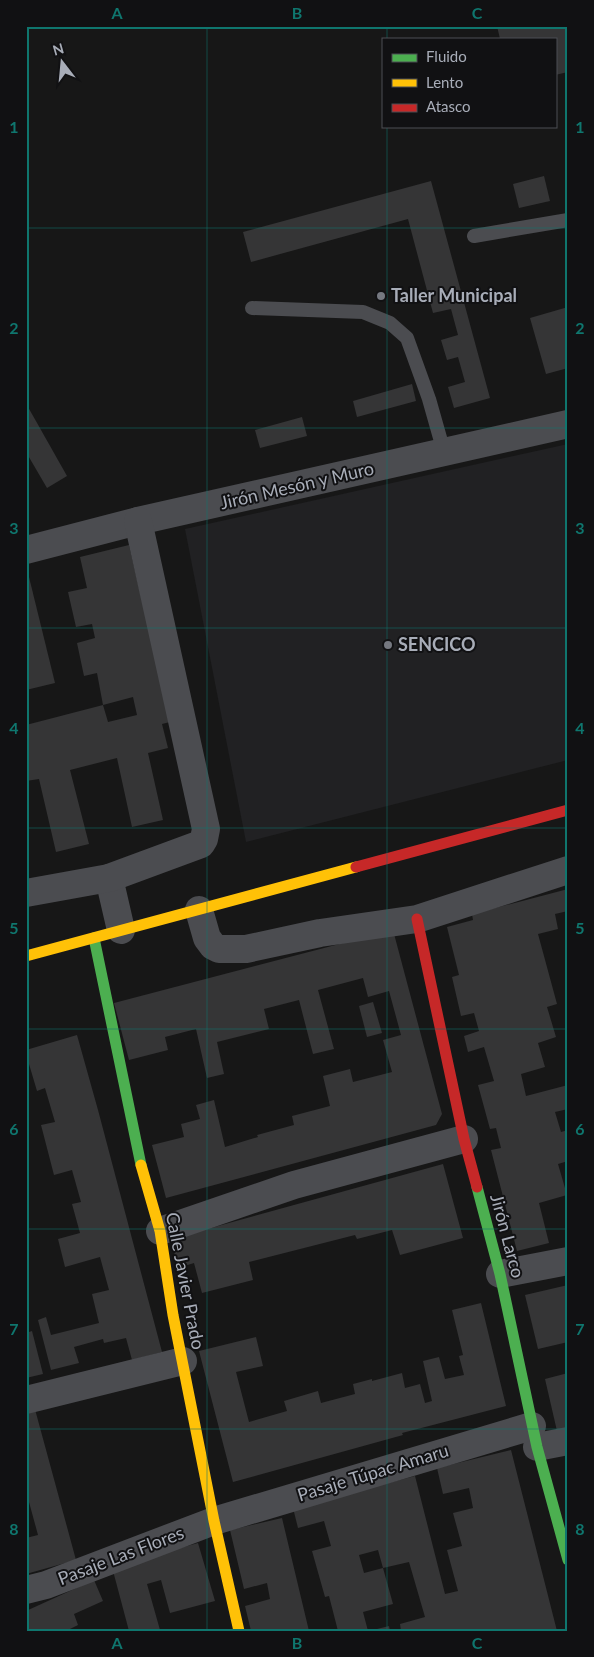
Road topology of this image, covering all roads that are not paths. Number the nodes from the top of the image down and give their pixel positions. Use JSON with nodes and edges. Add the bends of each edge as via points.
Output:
{"nodes":[{"id":1,"x":568,"y":220,"type":"edge"},
{"id":2,"x":474,"y":236,"type":"dead end"},
{"id":3,"x":252,"y":308,"type":"dead end"},
{"id":4,"x":568,"y":424,"type":"edge"},
{"id":5,"x":444,"y":452,"type":"junction"},
{"id":6,"x":138,"y":521,"type":"junction"},
{"id":7,"x":26,"y":550,"type":"edge"},
{"id":8,"x":568,"y":810,"type":"edge"},
{"id":9,"x":568,"y":870,"type":"edge"},
{"id":10,"x":109,"y":878,"type":"junction"},
{"id":11,"x":26,"y":893,"type":"edge"},
{"id":12,"x":198,"y":910,"type":"junction"},
{"id":13,"x":417,"y":919,"type":"junction"},
{"id":14,"x":121,"y":930,"type":"junction"},
{"id":15,"x":94,"y":938,"type":"junction"},
{"id":16,"x":26,"y":956,"type":"edge"},
{"id":17,"x":464,"y":1139,"type":"junction"},
{"id":18,"x":160,"y":1231,"type":"junction"},
{"id":19,"x":568,"y":1261,"type":"edge"},
{"id":20,"x":500,"y":1274,"type":"junction"},
{"id":21,"x":183,"y":1361,"type":"junction"},
{"id":22,"x":26,"y":1400,"type":"edge"},
{"id":23,"x":534,"y":1437,"type":"junction"},
{"id":24,"x":568,"y":1441,"type":"edge"},
{"id":25,"x":214,"y":1521,"type":"junction"},
{"id":26,"x":568,"y":1560,"type":"edge"},
{"id":27,"x":26,"y":1590,"type":"edge"},
{"id":28,"x":239,"y":1631,"type":"edge"}],
"edges":[{"from":1,"to":2,"type":"lane"},
{"from":3,"to":5,"type":"lane","via":[[364,312],[390,323],[407,338]]},
{"from":4,"to":5,"type":"street","name":"Jirón Mesón y Muro"},
{"from":5,"to":6,"type":"street","name":"Jirón Mesón y Muro"},
{"from":6,"to":7,"type":"street","name":"Jirón Mesón y Muro"},
{"from":6,"to":10,"type":"street","via":[[206,829],[201,844]]},
{"from":8,"to":12,"type":"main road"},
{"from":9,"to":13,"type":"street"},
{"from":10,"to":11,"type":"street"},
{"from":10,"to":14,"type":"street"},
{"from":12,"to":13,"type":"street","via":[[210,943],[219,949],[246,949],[320,933]]},
{"from":12,"to":14,"type":"main road"},
{"from":13,"to":17,"type":"main road","name":"Jirón Larco"},
{"from":14,"to":15,"type":"main road"},
{"from":15,"to":16,"type":"main road"},
{"from":15,"to":18,"type":"main road","name":"Calle Javier Prado","via":[[140,1160]]},
{"from":17,"to":18,"type":"street","via":[[294,1185]]},
{"from":17,"to":20,"type":"main road","name":"Jirón Larco"},
{"from":18,"to":21,"type":"main road","name":"Calle Javier Prado"},
{"from":19,"to":20,"type":"street"},
{"from":20,"to":23,"type":"main road","name":"Jirón Larco"},
{"from":21,"to":22,"type":"street"},
{"from":21,"to":25,"type":"main road","name":"Calle Javier Prado"},
{"from":23,"to":24,"type":"street","name":"Pasaje Túpac Amaru"},
{"from":23,"to":25,"type":"street","name":"Pasaje Túpac Amaru"},
{"from":23,"to":26,"type":"main road","name":"Jirón Larco"},
{"from":25,"to":27,"type":"street","name":"Pasaje Las Flores"},
{"from":25,"to":28,"type":"main road","name":"Calle Javier Prado"}]}
